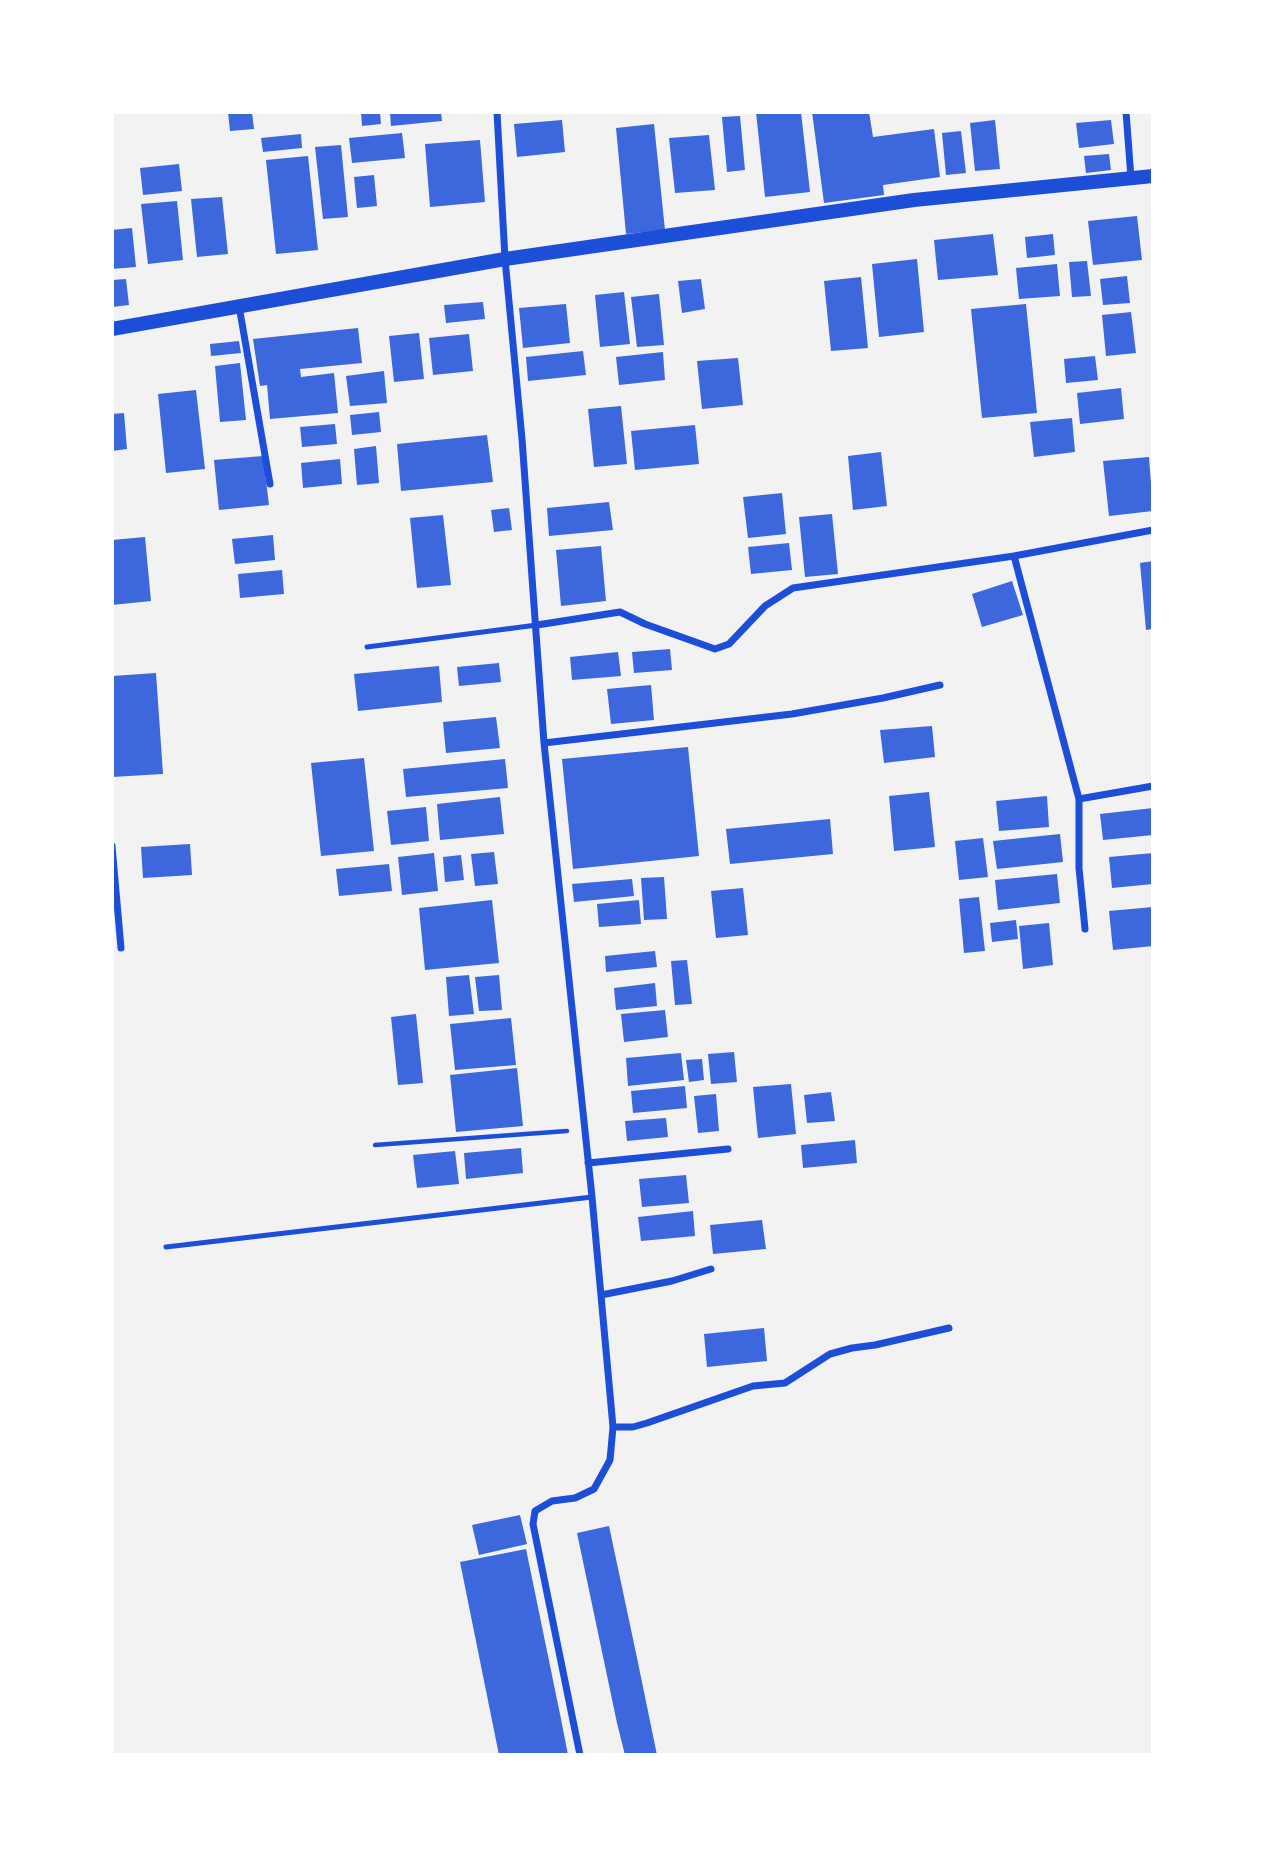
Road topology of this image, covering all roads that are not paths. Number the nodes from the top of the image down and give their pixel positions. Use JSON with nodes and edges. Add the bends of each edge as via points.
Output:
{"nodes":[{"id":1,"x":497,"y":112,"type":"edge"},
{"id":2,"x":1126,"y":112,"type":"edge"},
{"id":3,"x":1153,"y":176,"type":"edge"},
{"id":4,"x":1131,"y":179,"type":"junction"},
{"id":5,"x":505,"y":259,"type":"junction"},
{"id":6,"x":238,"y":305,"type":"junction"},
{"id":7,"x":112,"y":328,"type":"edge"},
{"id":8,"x":270,"y":484,"type":"dead end"},
{"id":9,"x":1153,"y":530,"type":"edge"},
{"id":10,"x":1014,"y":556,"type":"junction"},
{"id":11,"x":537,"y":625,"type":"junction"},
{"id":12,"x":367,"y":648,"type":"dead end"},
{"id":13,"x":940,"y":685,"type":"dead end"},
{"id":14,"x":544,"y":743,"type":"junction"},
{"id":15,"x":1153,"y":786,"type":"edge"},
{"id":16,"x":1079,"y":799,"type":"junction"},
{"id":17,"x":112,"y":846,"type":"edge"},
{"id":18,"x":1084,"y":929,"type":"dead end"},
{"id":19,"x":121,"y":948,"type":"dead end"},
{"id":20,"x":728,"y":1149,"type":"dead end"},
{"id":21,"x":588,"y":1163,"type":"junction"},
{"id":22,"x":592,"y":1197,"type":"junction"},
{"id":23,"x":166,"y":1247,"type":"dead end"},
{"id":24,"x":711,"y":1269,"type":"dead end"},
{"id":25,"x":601,"y":1294,"type":"junction"},
{"id":26,"x":949,"y":1328,"type":"dead end"},
{"id":27,"x":613,"y":1427,"type":"junction"},
{"id":28,"x":580,"y":1755,"type":"edge"}],
"edges":[{"from":1,"to":5,"type":"street"},
{"from":2,"to":4,"type":"street"},
{"from":3,"to":4,"type":"main road"},
{"from":4,"to":5,"type":"main road","via":[[914,200]]},
{"from":5,"to":6,"type":"main road"},
{"from":5,"to":11,"type":"street"},
{"from":6,"to":7,"type":"main road"},
{"from":6,"to":8,"type":"street"},
{"from":9,"to":10,"type":"street"},
{"from":10,"to":11,"type":"street","via":[[793,588],[765,606],[729,644],[715,649],[620,612]]},
{"from":10,"to":16,"type":"street"},
{"from":11,"to":12,"type":"lane"},
{"from":11,"to":14,"type":"street"},
{"from":13,"to":14,"type":"street","via":[[792,714]]},
{"from":14,"to":21,"type":"street"},
{"from":15,"to":16,"type":"street"},
{"from":16,"to":18,"type":"street"},
{"from":17,"to":19,"type":"street"},
{"from":20,"to":21,"type":"street"},
{"from":21,"to":22,"type":"street"},
{"from":22,"to":23,"type":"lane"},
{"from":22,"to":25,"type":"street"},
{"from":24,"to":25,"type":"street","via":[[671,1282]]},
{"from":25,"to":27,"type":"street"},
{"from":26,"to":27,"type":"street","via":[[830,1354],[785,1383],[753,1386],[634,1427]]},
{"from":27,"to":28,"type":"street","via":[[610,1460],[594,1489],[552,1501],[535,1511],[533,1524]]}]}
